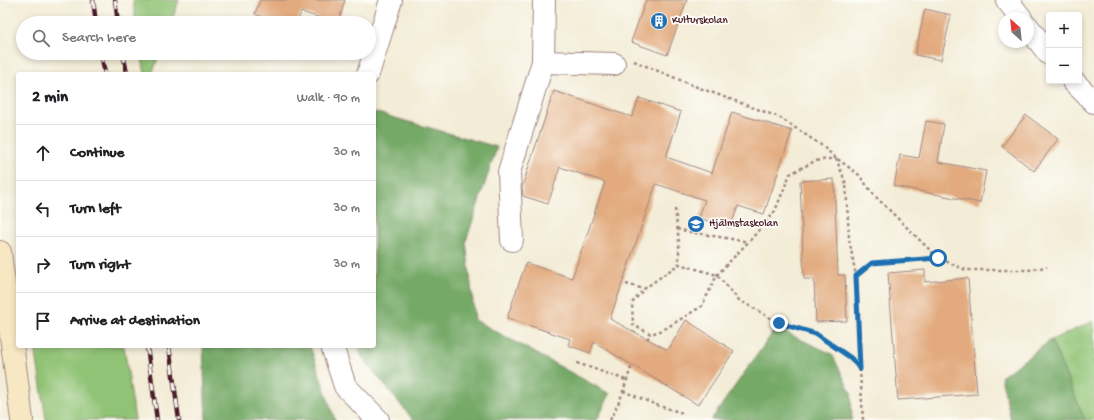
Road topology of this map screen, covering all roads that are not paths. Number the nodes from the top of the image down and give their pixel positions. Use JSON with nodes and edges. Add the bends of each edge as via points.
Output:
{"nodes":[{"id":1,"x":391,"y":0,"type":"edge"},
{"id":2,"x":544,"y":0,"type":"edge"},
{"id":3,"x":1007,"y":0,"type":"edge"},
{"id":4,"x":1016,"y":12,"type":"edge"},
{"id":5,"x":1034,"y":35,"type":"edge"},
{"id":6,"x":376,"y":48,"type":"edge"},
{"id":7,"x":1046,"y":50,"type":"edge"},
{"id":8,"x":372,"y":60,"type":"edge"},
{"id":9,"x":543,"y":62,"type":"junction"},
{"id":10,"x":614,"y":64,"type":"road end"},
{"id":11,"x":369,"y":72,"type":"edge"},
{"id":12,"x":1076,"y":84,"type":"edge"},
{"id":13,"x":1094,"y":102,"type":"edge"},
{"id":14,"x":512,"y":240,"type":"dead end"},
{"id":15,"x":0,"y":252,"type":"edge"},
{"id":16,"x":333,"y":348,"type":"edge"},
{"id":17,"x":22,"y":420,"type":"edge"},
{"id":18,"x":378,"y":420,"type":"edge"}],
"edges":[{"from":1,"to":6,"type":"street"},
{"from":2,"to":9,"type":"street"},
{"from":3,"to":4,"type":"street"},
{"from":5,"to":7,"type":"street"},
{"from":8,"to":11,"type":"street"},
{"from":9,"to":10,"type":"street"},
{"from":9,"to":14,"type":"street","via":[[509,172]]},
{"from":12,"to":13,"type":"street"},
{"from":15,"to":17,"type":"main road"},
{"from":16,"to":18,"type":"street","via":[[345,386]]}]}
